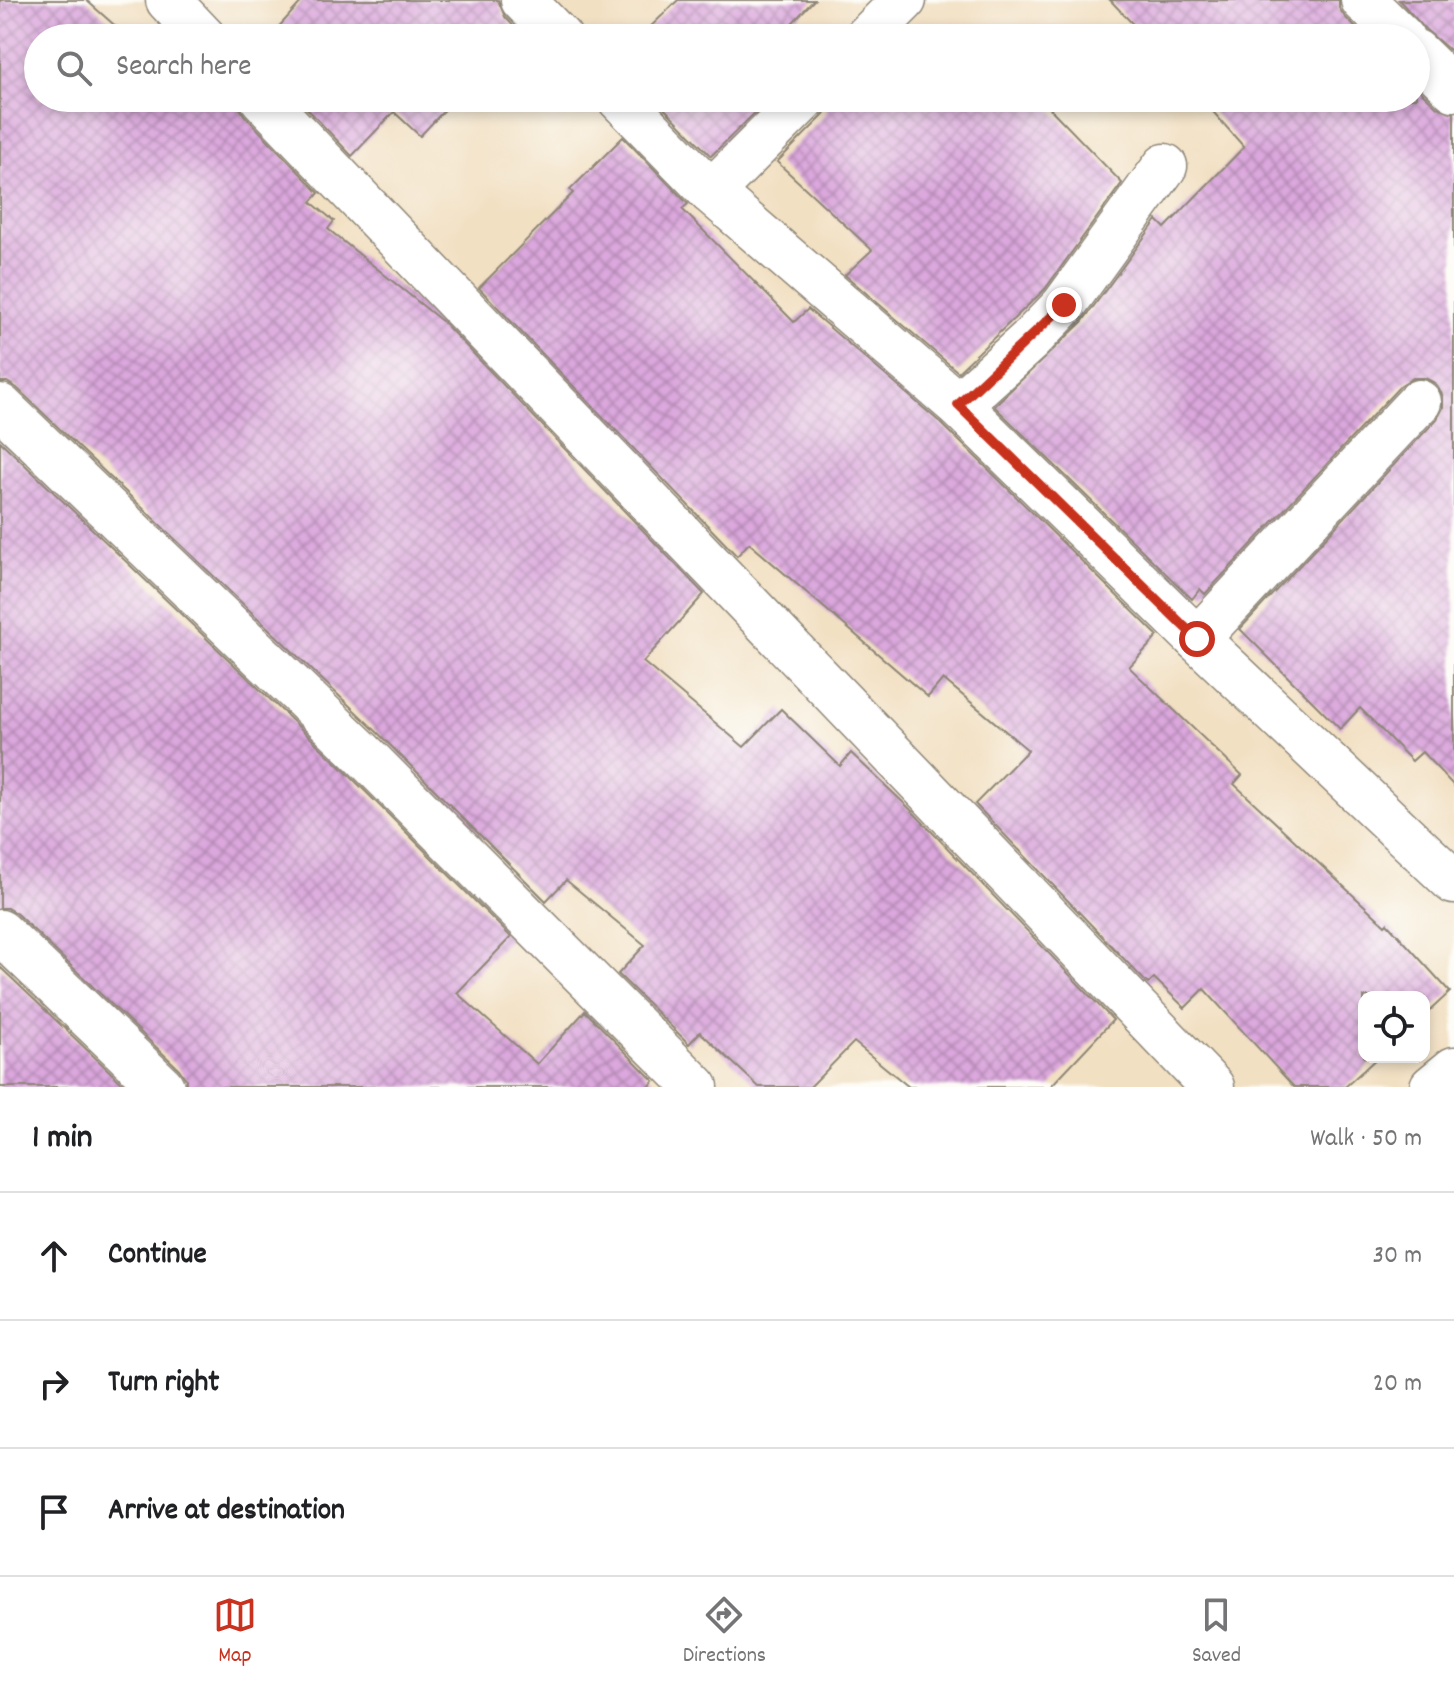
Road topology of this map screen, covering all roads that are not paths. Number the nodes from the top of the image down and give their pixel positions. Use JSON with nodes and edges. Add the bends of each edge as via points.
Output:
{"nodes":[{"id":1,"x":168,"y":0,"type":"edge"},
{"id":2,"x":523,"y":0,"type":"edge"},
{"id":3,"x":904,"y":0,"type":"edge"},
{"id":4,"x":1363,"y":0,"type":"edge"},
{"id":5,"x":191,"y":24,"type":"edge"},
{"id":6,"x":546,"y":24,"type":"edge"},
{"id":7,"x":880,"y":24,"type":"edge"},
{"id":8,"x":1388,"y":24,"type":"edge"},
{"id":9,"x":1430,"y":66,"type":"edge"},
{"id":10,"x":1454,"y":89,"type":"edge"},
{"id":11,"x":275,"y":112,"type":"edge"},
{"id":12,"x":633,"y":112,"type":"edge"},
{"id":13,"x":791,"y":112,"type":"edge"},
{"id":14,"x":1165,"y":166,"type":"dead end"},
{"id":15,"x":711,"y":192,"type":"junction"},
{"id":16,"x":1419,"y":402,"type":"dead end"},
{"id":17,"x":958,"y":405,"type":"junction"},
{"id":18,"x":0,"y":406,"type":"edge"},
{"id":19,"x":1197,"y":639,"type":"junction"},
{"id":20,"x":1454,"y":882,"type":"edge"},
{"id":21,"x":0,"y":932,"type":"edge"},
{"id":22,"x":1454,"y":1069,"type":"edge"},
{"id":23,"x":162,"y":1087,"type":"edge"},
{"id":24,"x":696,"y":1087,"type":"edge"},
{"id":25,"x":1212,"y":1087,"type":"edge"},
{"id":26,"x":1432,"y":1087,"type":"edge"}],
"edges":[{"from":1,"to":5,"type":"street"},
{"from":2,"to":6,"type":"street"},
{"from":3,"to":7,"type":"street"},
{"from":4,"to":8,"type":"street"},
{"from":9,"to":10,"type":"street"},
{"from":11,"to":25,"type":"street"},
{"from":12,"to":15,"type":"street"},
{"from":13,"to":15,"type":"street"},
{"from":14,"to":17,"type":"street","via":[[1064,305]]},
{"from":15,"to":17,"type":"street"},
{"from":16,"to":19,"type":"street"},
{"from":17,"to":19,"type":"street"},
{"from":18,"to":24,"type":"street","via":[[360,751]]},
{"from":19,"to":20,"type":"street"},
{"from":21,"to":23,"type":"street"},
{"from":22,"to":26,"type":"street"}]}
